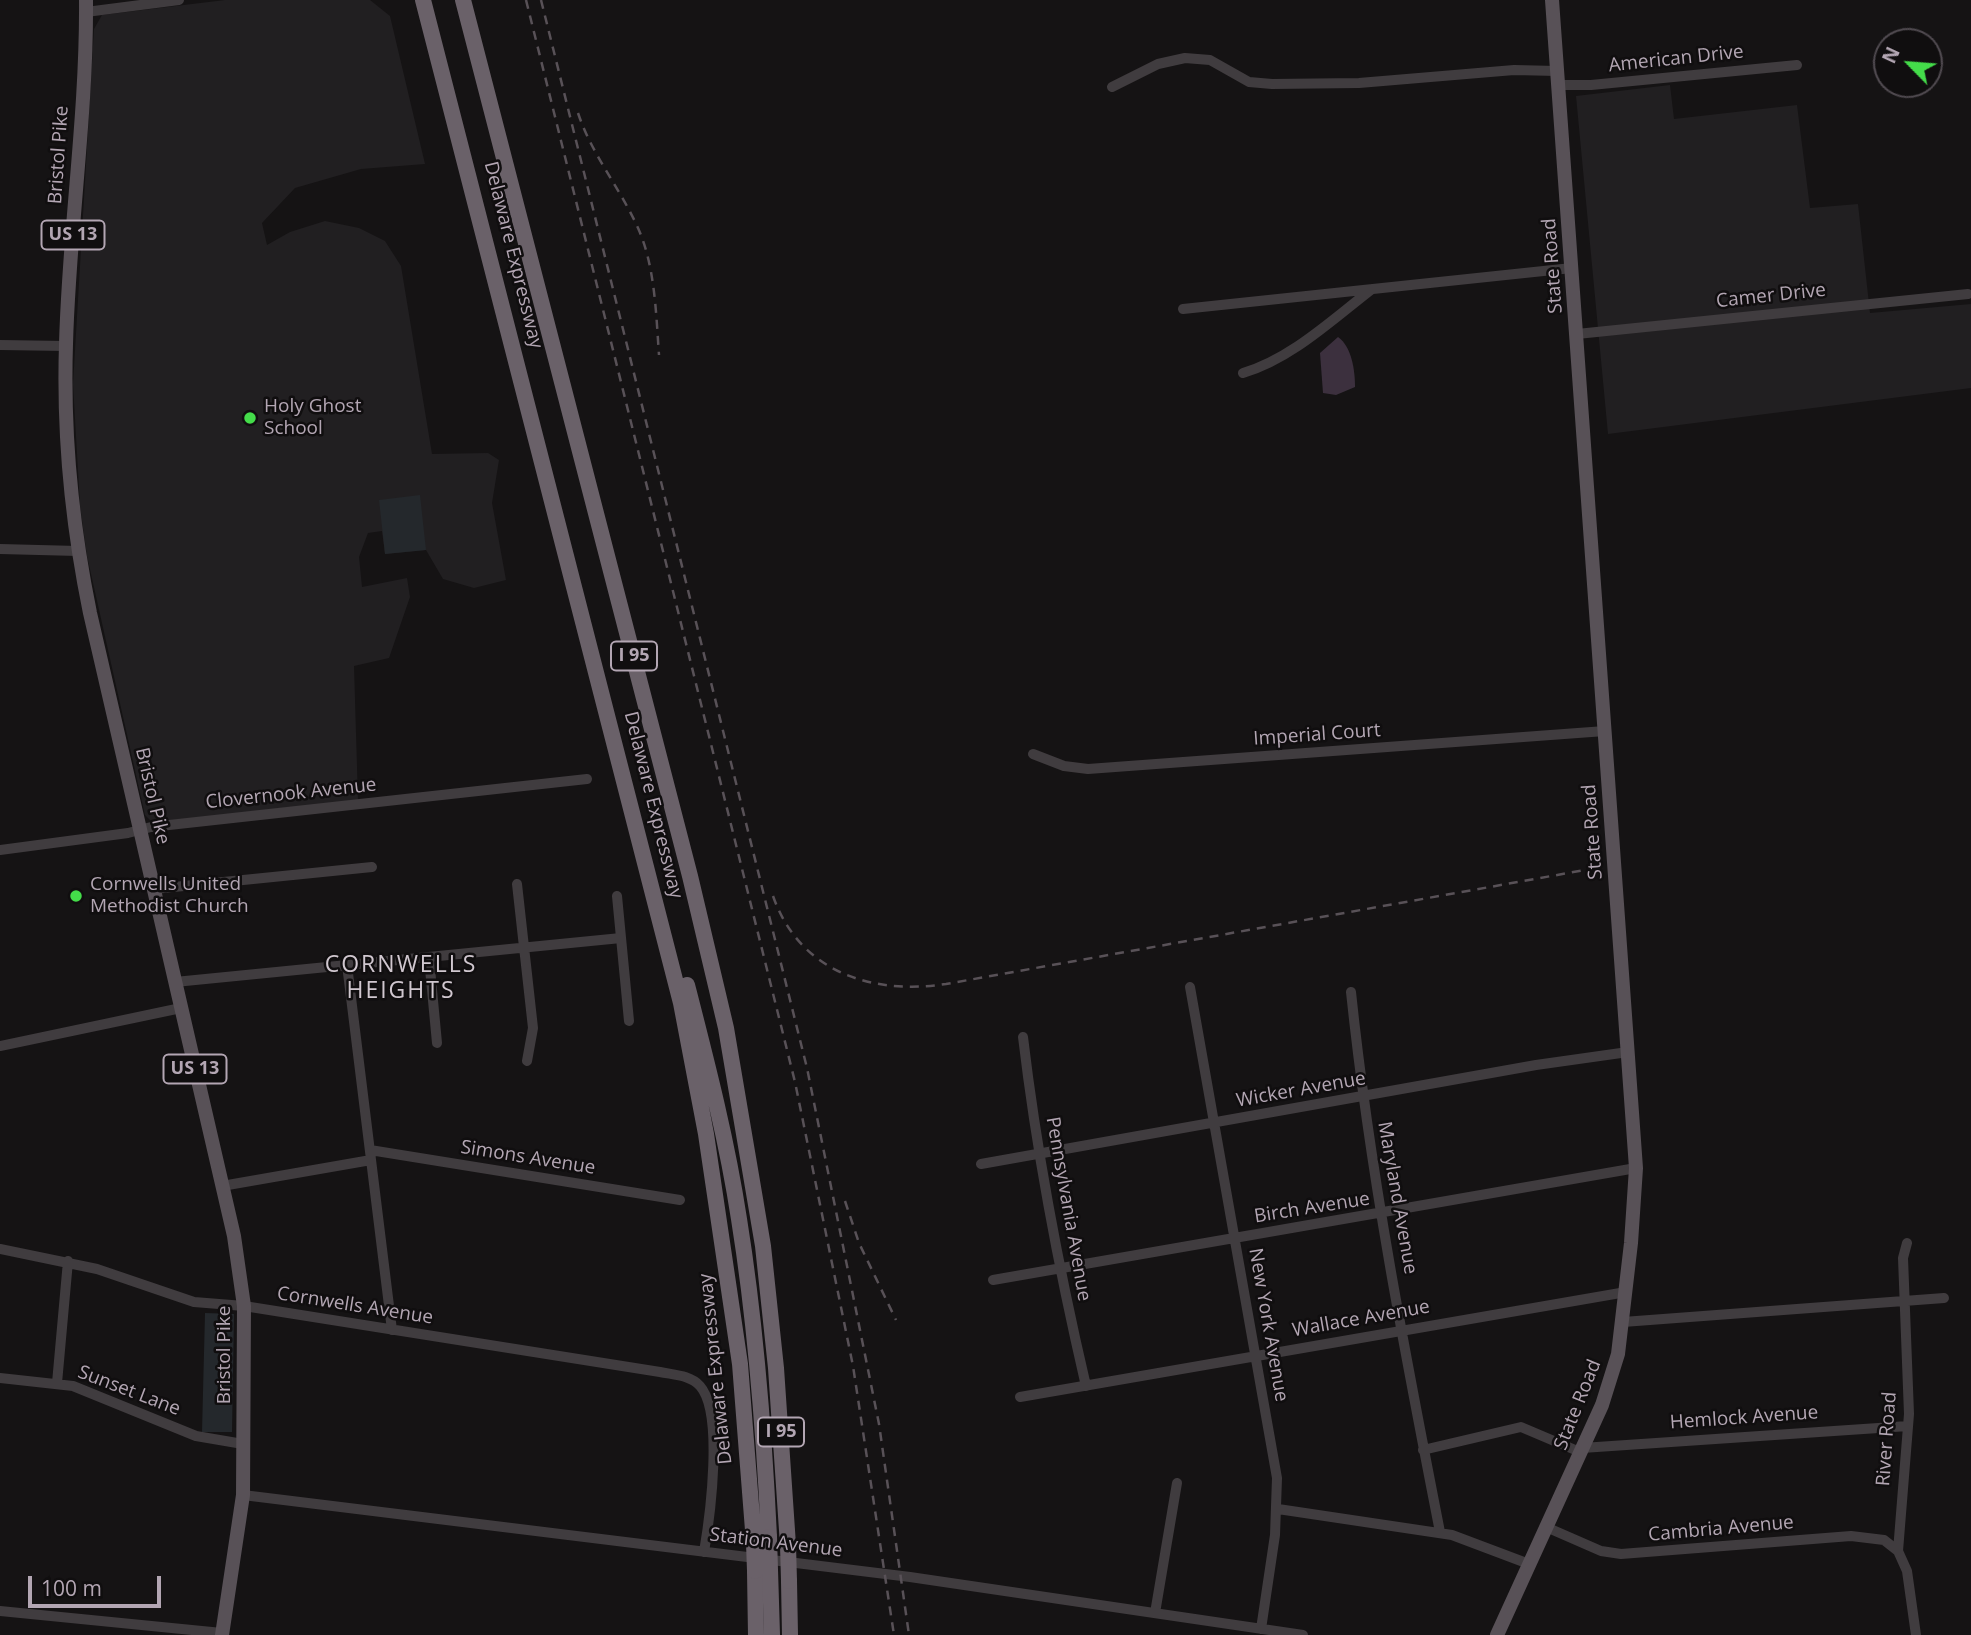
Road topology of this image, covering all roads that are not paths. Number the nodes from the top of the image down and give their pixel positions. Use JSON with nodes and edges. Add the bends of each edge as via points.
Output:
{"nodes":[{"id":1,"x":179,"y":0,"type":"edge"},
{"id":2,"x":423,"y":0,"type":"edge"},
{"id":3,"x":463,"y":0,"type":"edge"},
{"id":4,"x":1552,"y":0,"type":"edge"},
{"id":5,"x":86,"y":6,"type":"edge"},
{"id":6,"x":1797,"y":65,"type":"dead end"},
{"id":7,"x":1558,"y":78,"type":"junction"},
{"id":8,"x":1112,"y":87,"type":"dead end"},
{"id":9,"x":1572,"y":268,"type":"junction"},
{"id":10,"x":1373,"y":288,"type":"junction"},
{"id":11,"x":1968,"y":295,"type":"dead end"},
{"id":12,"x":1183,"y":309,"type":"dead end"},
{"id":13,"x":1577,"y":334,"type":"junction"},
{"id":14,"x":0,"y":345,"type":"edge"},
{"id":15,"x":66,"y":346,"type":"junction"},
{"id":16,"x":1243,"y":373,"type":"dead end"},
{"id":17,"x":0,"y":549,"type":"edge"},
{"id":18,"x":78,"y":551,"type":"junction"},
{"id":19,"x":1605,"y":730,"type":"junction"},
{"id":20,"x":1033,"y":754,"type":"dead end"},
{"id":21,"x":587,"y":779,"type":"dead end"},
{"id":22,"x":140,"y":830,"type":"junction"},
{"id":23,"x":0,"y":850,"type":"edge"},
{"id":24,"x":372,"y":867,"type":"dead end"},
{"id":25,"x":517,"y":884,"type":"dead end"},
{"id":26,"x":154,"y":889,"type":"junction"},
{"id":27,"x":617,"y":897,"type":"dead end"},
{"id":28,"x":621,"y":938,"type":"junction"},
{"id":29,"x":526,"y":948,"type":"junction"},
{"id":30,"x":429,"y":958,"type":"junction"},
{"id":31,"x":347,"y":965,"type":"junction"},
{"id":32,"x":175,"y":982,"type":"junction"},
{"id":33,"x":1190,"y":987,"type":"dead end"},
{"id":34,"x":1351,"y":992,"type":"dead end"},
{"id":35,"x":181,"y":1008,"type":"junction"},
{"id":36,"x":629,"y":1021,"type":"dead end"},
{"id":37,"x":1023,"y":1037,"type":"dead end"},
{"id":38,"x":437,"y":1043,"type":"dead end"},
{"id":39,"x":0,"y":1046,"type":"edge"},
{"id":40,"x":1628,"y":1052,"type":"junction"},
{"id":41,"x":527,"y":1061,"type":"dead end"},
{"id":42,"x":1362,"y":1097,"type":"junction"},
{"id":43,"x":1214,"y":1123,"type":"junction"},
{"id":44,"x":371,"y":1155,"type":"junction"},
{"id":45,"x":1038,"y":1155,"type":"junction"},
{"id":46,"x":981,"y":1164,"type":"dead end"},
{"id":47,"x":1636,"y":1168,"type":"junction"},
{"id":48,"x":222,"y":1186,"type":"junction"},
{"id":49,"x":680,"y":1200,"type":"dead end"},
{"id":50,"x":1381,"y":1214,"type":"junction"},
{"id":51,"x":1235,"y":1239,"type":"junction"},
{"id":52,"x":1908,"y":1243,"type":"dead end"},
{"id":53,"x":0,"y":1249,"type":"edge"},
{"id":54,"x":68,"y":1261,"type":"junction"},
{"id":55,"x":1059,"y":1271,"type":"junction"},
{"id":56,"x":993,"y":1280,"type":"dead end"},
{"id":57,"x":1626,"y":1292,"type":"junction"},
{"id":58,"x":1944,"y":1298,"type":"dead end"},
{"id":59,"x":1903,"y":1301,"type":"junction"},
{"id":60,"x":244,"y":1306,"type":"junction"},
{"id":61,"x":1623,"y":1322,"type":"junction"},
{"id":62,"x":392,"y":1330,"type":"junction"},
{"id":63,"x":1402,"y":1330,"type":"junction"},
{"id":64,"x":1256,"y":1355,"type":"junction"},
{"id":65,"x":0,"y":1378,"type":"edge"},
{"id":66,"x":57,"y":1383,"type":"junction"},
{"id":67,"x":1086,"y":1386,"type":"junction"},
{"id":68,"x":1020,"y":1397,"type":"dead end"},
{"id":69,"x":1908,"y":1426,"type":"junction"},
{"id":70,"x":243,"y":1444,"type":"junction"},
{"id":71,"x":1423,"y":1450,"type":"junction"},
{"id":72,"x":1581,"y":1450,"type":"junction"},
{"id":73,"x":1177,"y":1483,"type":"dead end"},
{"id":74,"x":243,"y":1495,"type":"junction"},
{"id":75,"x":1278,"y":1509,"type":"junction"},
{"id":76,"x":1546,"y":1527,"type":"junction"},
{"id":77,"x":1440,"y":1532,"type":"junction"},
{"id":78,"x":762,"y":1540,"type":"junction"},
{"id":79,"x":1898,"y":1551,"type":"junction"},
{"id":80,"x":704,"y":1552,"type":"junction"},
{"id":81,"x":1529,"y":1564,"type":"junction"},
{"id":82,"x":0,"y":1611,"type":"edge"},
{"id":83,"x":1155,"y":1613,"type":"junction"},
{"id":84,"x":1216,"y":1622,"type":"junction"},
{"id":85,"x":1261,"y":1629,"type":"junction"},
{"id":86,"x":222,"y":1634,"type":"edge"},
{"id":87,"x":756,"y":1635,"type":"edge"},
{"id":88,"x":772,"y":1635,"type":"edge"},
{"id":89,"x":790,"y":1635,"type":"edge"},
{"id":90,"x":1214,"y":1635,"type":"edge"},
{"id":91,"x":1303,"y":1635,"type":"edge"},
{"id":92,"x":1496,"y":1635,"type":"edge"},
{"id":93,"x":1916,"y":1635,"type":"edge"}],
"edges":[{"from":1,"to":5,"type":"street"},
{"from":2,"to":78,"type":"highway","name":"Delaware Expressway","number":"I 95","via":[[618,756],[643,813],[728,1160],[756,1351]]},
{"from":3,"to":89,"type":"highway","name":"Delaware Expressway","number":"I 95","bridge":true,"via":[[726,1028],[763,1246],[778,1390]]},
{"from":4,"to":7,"type":"main road","name":"State Road"},
{"from":5,"to":15,"type":"main road","name":"Bristol Pike","number":"US 13"},
{"from":6,"to":7,"type":"street","name":"American Drive","via":[[1591,85]]},
{"from":7,"to":8,"type":"street","name":"American Drive","via":[[1514,70],[1359,83],[1272,84],[1250,82],[1210,60],[1185,58],[1158,64]]},
{"from":7,"to":9,"type":"main road","name":"State Road"},
{"from":9,"to":10,"type":"street"},
{"from":9,"to":13,"type":"main road","name":"State Road"},
{"from":10,"to":12,"type":"street"},
{"from":10,"to":16,"type":"street","via":[[1267,365]]},
{"from":11,"to":13,"type":"street","name":"Camer Drive"},
{"from":13,"to":19,"type":"main road","name":"State Road"},
{"from":14,"to":15,"type":"street"},
{"from":15,"to":18,"type":"main road","name":"Bristol Pike","number":"US 13","via":[[68,457]]},
{"from":17,"to":18,"type":"street"},
{"from":18,"to":22,"type":"main road","name":"Bristol Pike","number":"US 13"},
{"from":19,"to":20,"type":"street","name":"Imperial Court","via":[[1088,769]]},
{"from":19,"to":40,"type":"main road","name":"State Road"},
{"from":21,"to":22,"type":"street","name":"Clovernook Avenue"},
{"from":22,"to":23,"type":"street","name":"Clovernook Avenue"},
{"from":22,"to":26,"type":"main road","name":"Bristol Pike","number":"US 13"},
{"from":24,"to":26,"type":"street"},
{"from":25,"to":29,"type":"street"},
{"from":26,"to":32,"type":"main road","name":"Bristol Pike","number":"US 13"},
{"from":27,"to":28,"type":"street"},
{"from":28,"to":29,"type":"street"},
{"from":28,"to":36,"type":"street"},
{"from":29,"to":30,"type":"street"},
{"from":29,"to":41,"type":"street","via":[[533,1028]]},
{"from":30,"to":31,"type":"street"},
{"from":30,"to":38,"type":"street"},
{"from":31,"to":32,"type":"street"},
{"from":31,"to":44,"type":"street"},
{"from":32,"to":35,"type":"main road","name":"Bristol Pike","number":"US 13"},
{"from":33,"to":43,"type":"street","name":"New York Avenue"},
{"from":34,"to":42,"type":"street","name":"Maryland Avenue"},
{"from":35,"to":39,"type":"street"},
{"from":35,"to":48,"type":"main road","name":"Bristol Pike","number":"US 13"},
{"from":37,"to":45,"type":"street","name":"Pennsylvania Avenue"},
{"from":40,"to":42,"type":"street","name":"Wicker Avenue"},
{"from":40,"to":47,"type":"main road","name":"State Road"},
{"from":42,"to":43,"type":"street","name":"Wicker Avenue"},
{"from":42,"to":50,"type":"street","name":"Maryland Avenue"},
{"from":43,"to":45,"type":"street","name":"Wicker Avenue"},
{"from":43,"to":51,"type":"street","name":"New York Avenue"},
{"from":44,"to":48,"type":"street","name":"Simons Avenue"},
{"from":44,"to":49,"type":"street","name":"Simons Avenue"},
{"from":44,"to":62,"type":"street"},
{"from":45,"to":46,"type":"street","name":"Wicker Avenue"},
{"from":45,"to":55,"type":"street","name":"Pennsylvania Avenue"},
{"from":47,"to":50,"type":"street","name":"Birch Avenue"},
{"from":47,"to":57,"type":"main road","name":"State Road"},
{"from":48,"to":60,"type":"main road","name":"Bristol Pike","number":"US 13"},
{"from":50,"to":51,"type":"street","name":"Birch Avenue"},
{"from":50,"to":63,"type":"street","name":"Maryland Avenue"},
{"from":51,"to":55,"type":"street","name":"Birch Avenue"},
{"from":51,"to":64,"type":"street","name":"New York Avenue"},
{"from":52,"to":59,"type":"street","name":"River Road","via":[[1903,1258]]},
{"from":53,"to":54,"type":"street","name":"Cornwells Avenue"},
{"from":54,"to":60,"type":"street","name":"Cornwells Avenue","via":[[194,1302]]},
{"from":54,"to":66,"type":"street"},
{"from":55,"to":56,"type":"street","name":"Birch Avenue"},
{"from":55,"to":67,"type":"street","name":"Pennsylvania Avenue"},
{"from":57,"to":61,"type":"main road","name":"State Road"},
{"from":57,"to":63,"type":"street","name":"Wallace Avenue"},
{"from":58,"to":59,"type":"street"},
{"from":59,"to":61,"type":"street"},
{"from":59,"to":69,"type":"street","name":"River Road"},
{"from":60,"to":62,"type":"street","name":"Cornwells Avenue"},
{"from":60,"to":70,"type":"main road","name":"Bristol Pike","number":"US 13"},
{"from":61,"to":72,"type":"main road","name":"State Road","via":[[1609,1388]]},
{"from":62,"to":80,"type":"street","name":"Cornwells Avenue","via":[[684,1377],[704,1391],[711,1408],[713,1456]]},
{"from":63,"to":64,"type":"street","name":"Wallace Avenue"},
{"from":63,"to":71,"type":"street","name":"Maryland Avenue"},
{"from":64,"to":67,"type":"street","name":"Wallace Avenue"},
{"from":64,"to":75,"type":"street","name":"New York Avenue"},
{"from":65,"to":66,"type":"street","name":"Sunset Lane"},
{"from":66,"to":70,"type":"street","name":"Sunset Lane","via":[[203,1438]]},
{"from":67,"to":68,"type":"street","name":"Wallace Avenue"},
{"from":69,"to":72,"type":"street","name":"Hemlock Avenue"},
{"from":69,"to":79,"type":"street","name":"River Road"},
{"from":70,"to":74,"type":"main road","name":"Bristol Pike","number":"US 13"},
{"from":71,"to":72,"type":"street","name":"Hemlock Avenue","via":[[1521,1427]]},
{"from":71,"to":77,"type":"street","name":"Maryland Avenue"},
{"from":72,"to":76,"type":"main road","name":"State Road"},
{"from":73,"to":83,"type":"street"},
{"from":74,"to":80,"type":"street","name":"Station Avenue"},
{"from":74,"to":86,"type":"main road","name":"Bristol Pike","number":"US 13"},
{"from":75,"to":77,"type":"street"},
{"from":75,"to":85,"type":"street","name":"New York Avenue"},
{"from":76,"to":79,"type":"street","name":"Cambria Avenue","via":[[1601,1551],[1621,1554],[1851,1536],[1884,1540]]},
{"from":76,"to":81,"type":"main road","name":"State Road"},
{"from":77,"to":81,"type":"street"},
{"from":78,"to":87,"type":"highway","bridge":true,"via":[[755,1571]]},
{"from":78,"to":88,"type":"highway","bridge":true},
{"from":79,"to":93,"type":"street","name":"River Road","via":[[1907,1571]]},
{"from":80,"to":83,"type":"street","name":"Station Avenue"},
{"from":81,"to":92,"type":"main road","name":"State Road"},
{"from":82,"to":86,"type":"street"},
{"from":83,"to":84,"type":"street","name":"Station Avenue"},
{"from":84,"to":85,"type":"street","name":"Station Avenue"},
{"from":84,"to":90,"type":"street"},
{"from":85,"to":91,"type":"street","name":"Station Avenue"}]}
